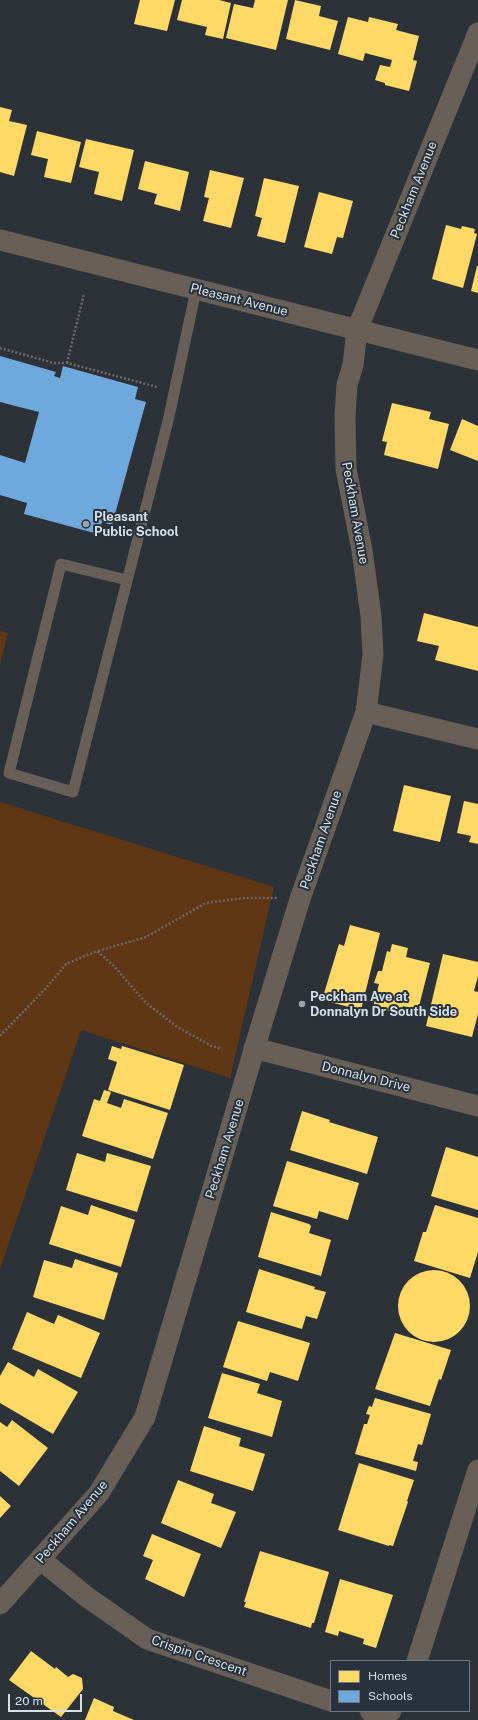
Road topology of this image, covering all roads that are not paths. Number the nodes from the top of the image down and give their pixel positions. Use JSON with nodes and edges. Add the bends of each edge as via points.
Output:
{"nodes":[{"id":1,"x":478,"y":33,"type":"edge"},
{"id":2,"x":0,"y":240,"type":"edge"},
{"id":3,"x":196,"y":290,"type":"junction"},
{"id":4,"x":357,"y":330,"type":"junction"},
{"id":5,"x":478,"y":360,"type":"edge"},
{"id":6,"x":127,"y":580,"type":"junction"},
{"id":7,"x":366,"y":712,"type":"junction"},
{"id":8,"x":478,"y":739,"type":"edge"},
{"id":9,"x":254,"y":1048,"type":"junction"},
{"id":10,"x":478,"y":1106,"type":"edge"},
{"id":11,"x":478,"y":1470,"type":"edge"},
{"id":12,"x":41,"y":1560,"type":"junction"},
{"id":13,"x":0,"y":1604,"type":"edge"},
{"id":14,"x":417,"y":1660,"type":"edge"},
{"id":15,"x":330,"y":1701,"type":"edge"},
{"id":16,"x":379,"y":1712,"type":"edge"},
{"id":17,"x":390,"y":1712,"type":"edge"}],
"edges":[{"from":1,"to":4,"type":"street","name":"Peckham Avenue"},
{"from":2,"to":3,"type":"street","name":"Pleasant Avenue"},
{"from":3,"to":4,"type":"street","name":"Pleasant Avenue"},
{"from":3,"to":6,"type":"lane","via":[[175,392]]},
{"from":4,"to":5,"type":"street","name":"Pleasant Avenue"},
{"from":4,"to":7,"type":"street","name":"Peckham Avenue","via":[[348,385],[344,442],[371,616],[373,655]]},
{"from":6,"to":6,"type":"lane","via":[[73,792],[9,773],[61,564]]},
{"from":7,"to":8,"type":"street"},
{"from":7,"to":9,"type":"street","name":"Peckham Avenue","via":[[300,899]]},
{"from":9,"to":10,"type":"street","name":"Donnalyn Drive"},
{"from":9,"to":12,"type":"street","name":"Peckham Avenue","via":[[145,1417],[99,1493]]},
{"from":11,"to":14,"type":"street"},
{"from":12,"to":13,"type":"street","name":"Peckham Avenue"},
{"from":12,"to":15,"type":"street","name":"Crispin Crescent","via":[[87,1597],[147,1639]]},
{"from":16,"to":17,"type":"street"}]}
